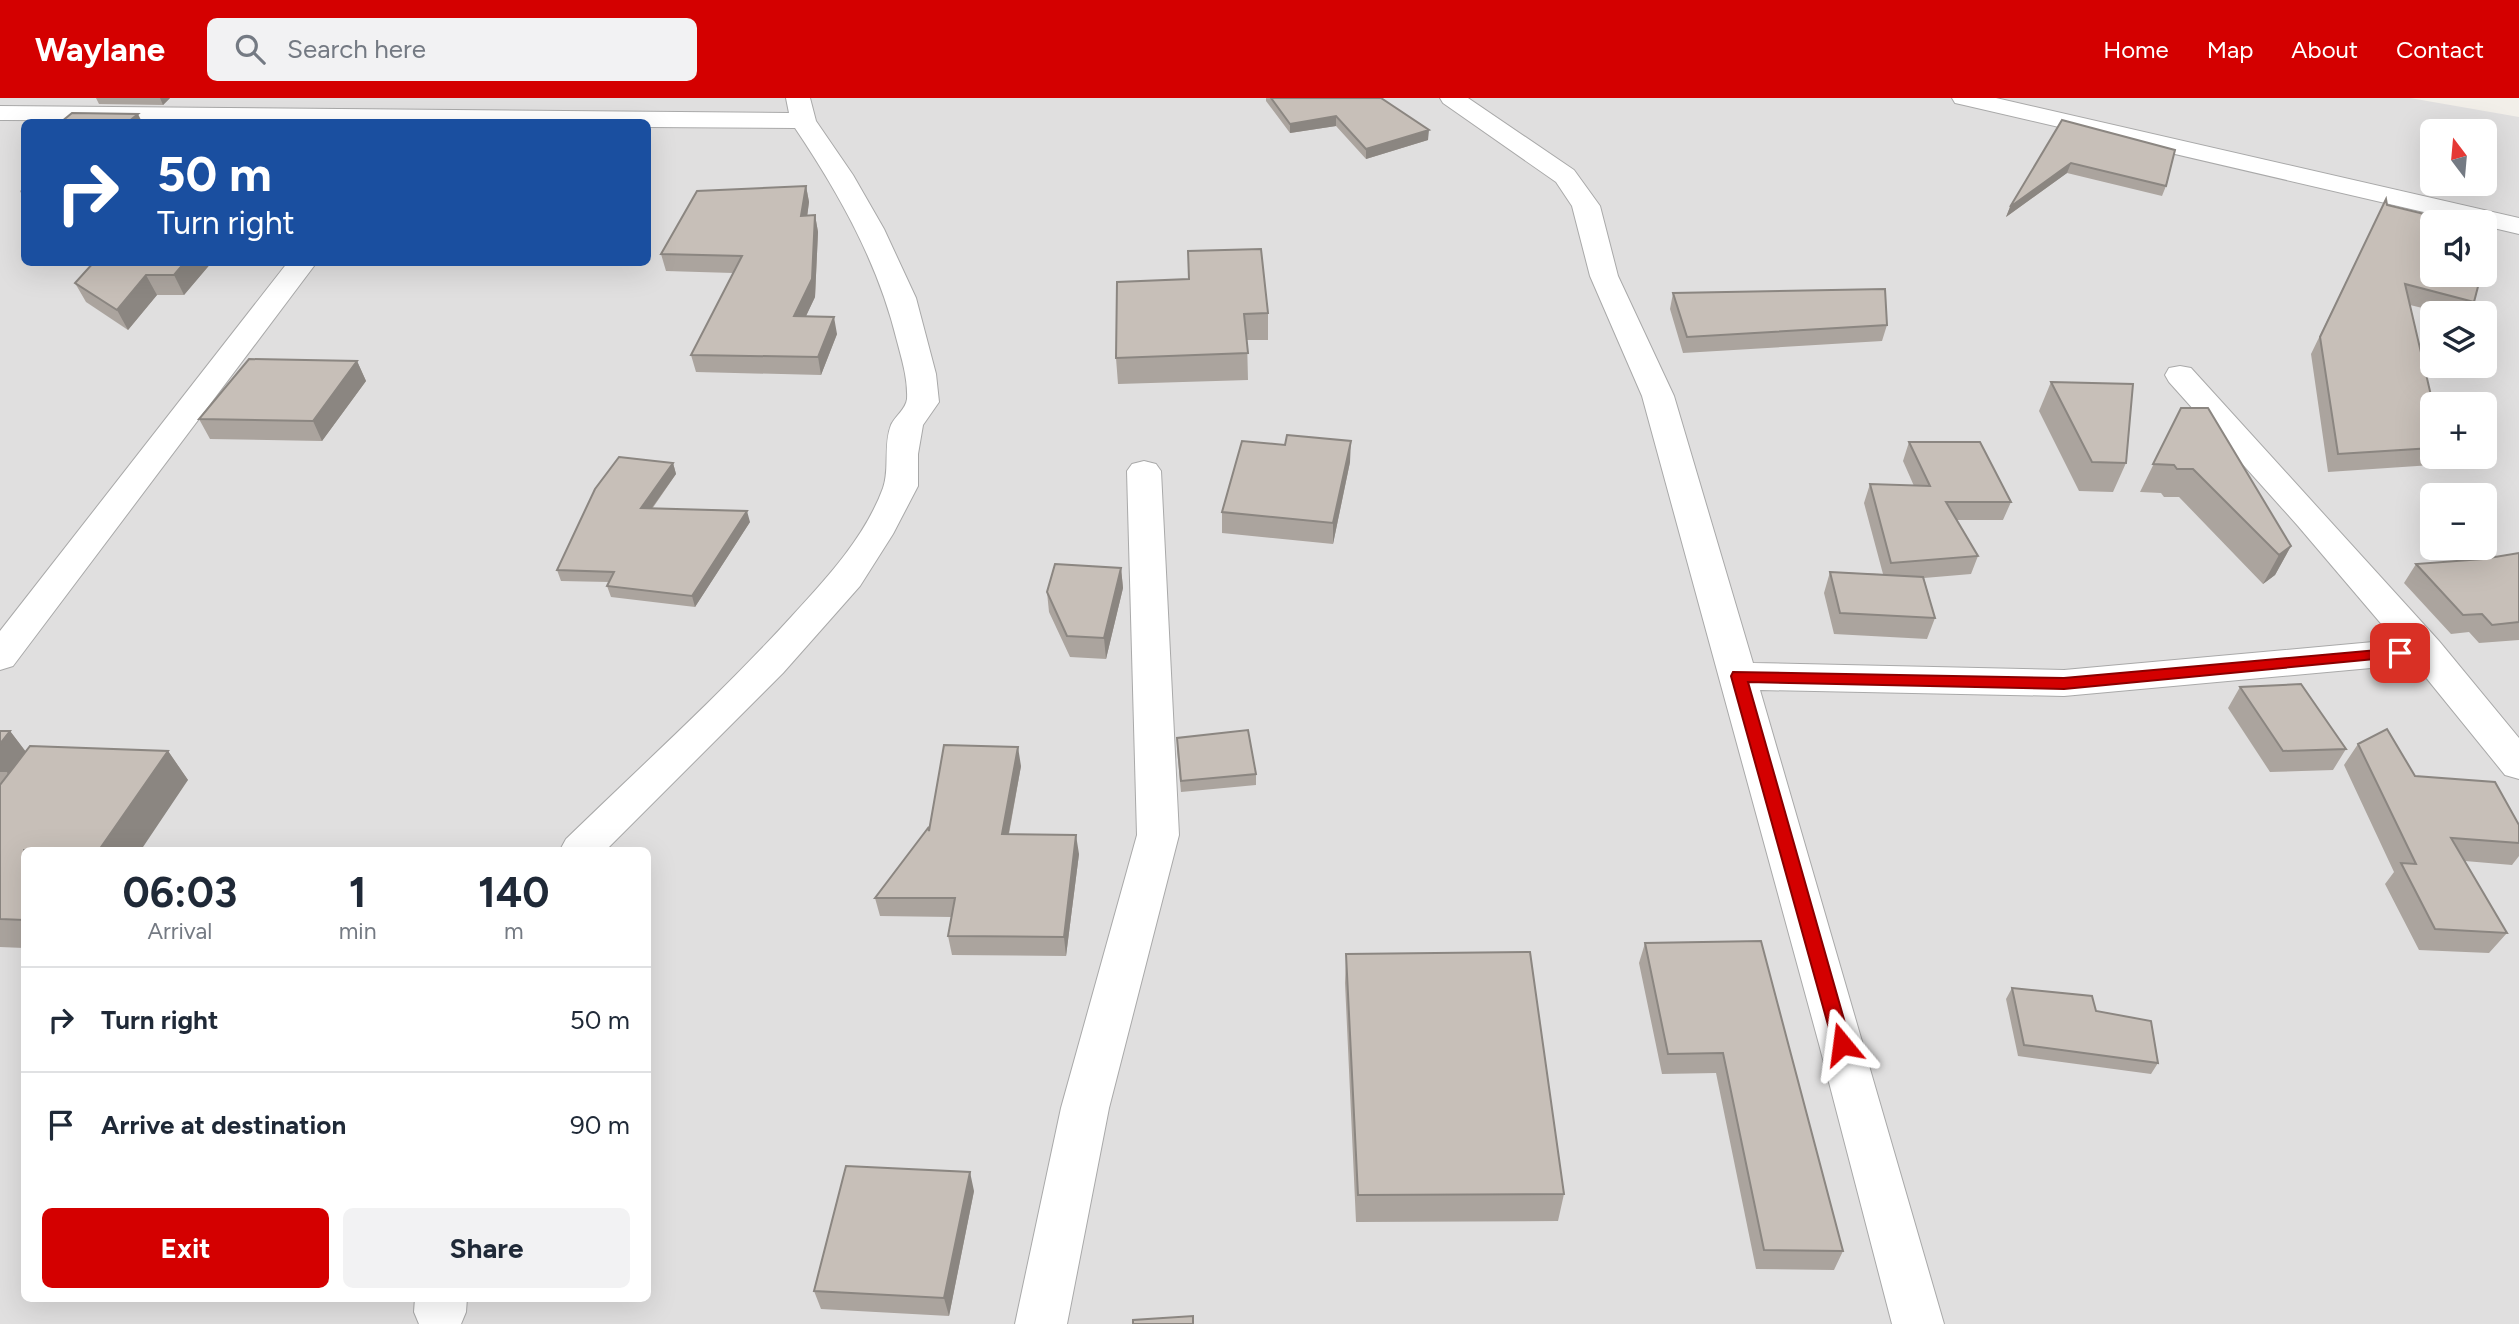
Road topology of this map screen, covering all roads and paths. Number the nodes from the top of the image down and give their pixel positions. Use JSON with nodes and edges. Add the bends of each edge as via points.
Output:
{"nodes":[{"id":1,"x":1452,"y":98,"type":"edge"},
{"id":2,"x":1964,"y":98,"type":"edge"},
{"id":3,"x":801,"y":109,"type":"edge"},
{"id":4,"x":0,"y":114,"type":"edge"},
{"id":5,"x":412,"y":119,"type":"edge"},
{"id":6,"x":2519,"y":226,"type":"edge"},
{"id":7,"x":300,"y":266,"type":"edge"},
{"id":8,"x":2180,"y":375,"type":"dead end"},
{"id":9,"x":1144,"y":471,"type":"dead end"},
{"id":10,"x":2426,"y":650,"type":"junction"},
{"id":11,"x":0,"y":657,"type":"edge"},
{"id":12,"x":1739,"y":676,"type":"junction"},
{"id":13,"x":2519,"y":765,"type":"edge"},
{"id":14,"x":584,"y":847,"type":"edge"},
{"id":15,"x":1041,"y":1324,"type":"edge"},
{"id":16,"x":1918,"y":1324,"type":"edge"}],
"edges":[{"from":1,"to":12,"type":"street","via":[[1565,176],[1586,206],[1604,276],[1658,396]]},
{"from":2,"to":6,"type":"street"},
{"from":3,"to":5,"type":"street"},
{"from":3,"to":14,"type":"street","via":[[864,218],[901,298],[921,374],[923,401],[908,425],[901,486],[847,578],[770,664]]},
{"from":4,"to":5,"type":"street"},
{"from":7,"to":11,"type":"street"},
{"from":8,"to":10,"type":"street","via":[[2301,504]]},
{"from":9,"to":15,"type":"street","via":[[1158,835],[1085,1108]]},
{"from":10,"to":12,"type":"street","via":[[2064,683]]},
{"from":10,"to":13,"type":"street"},
{"from":12,"to":16,"type":"street"}]}
